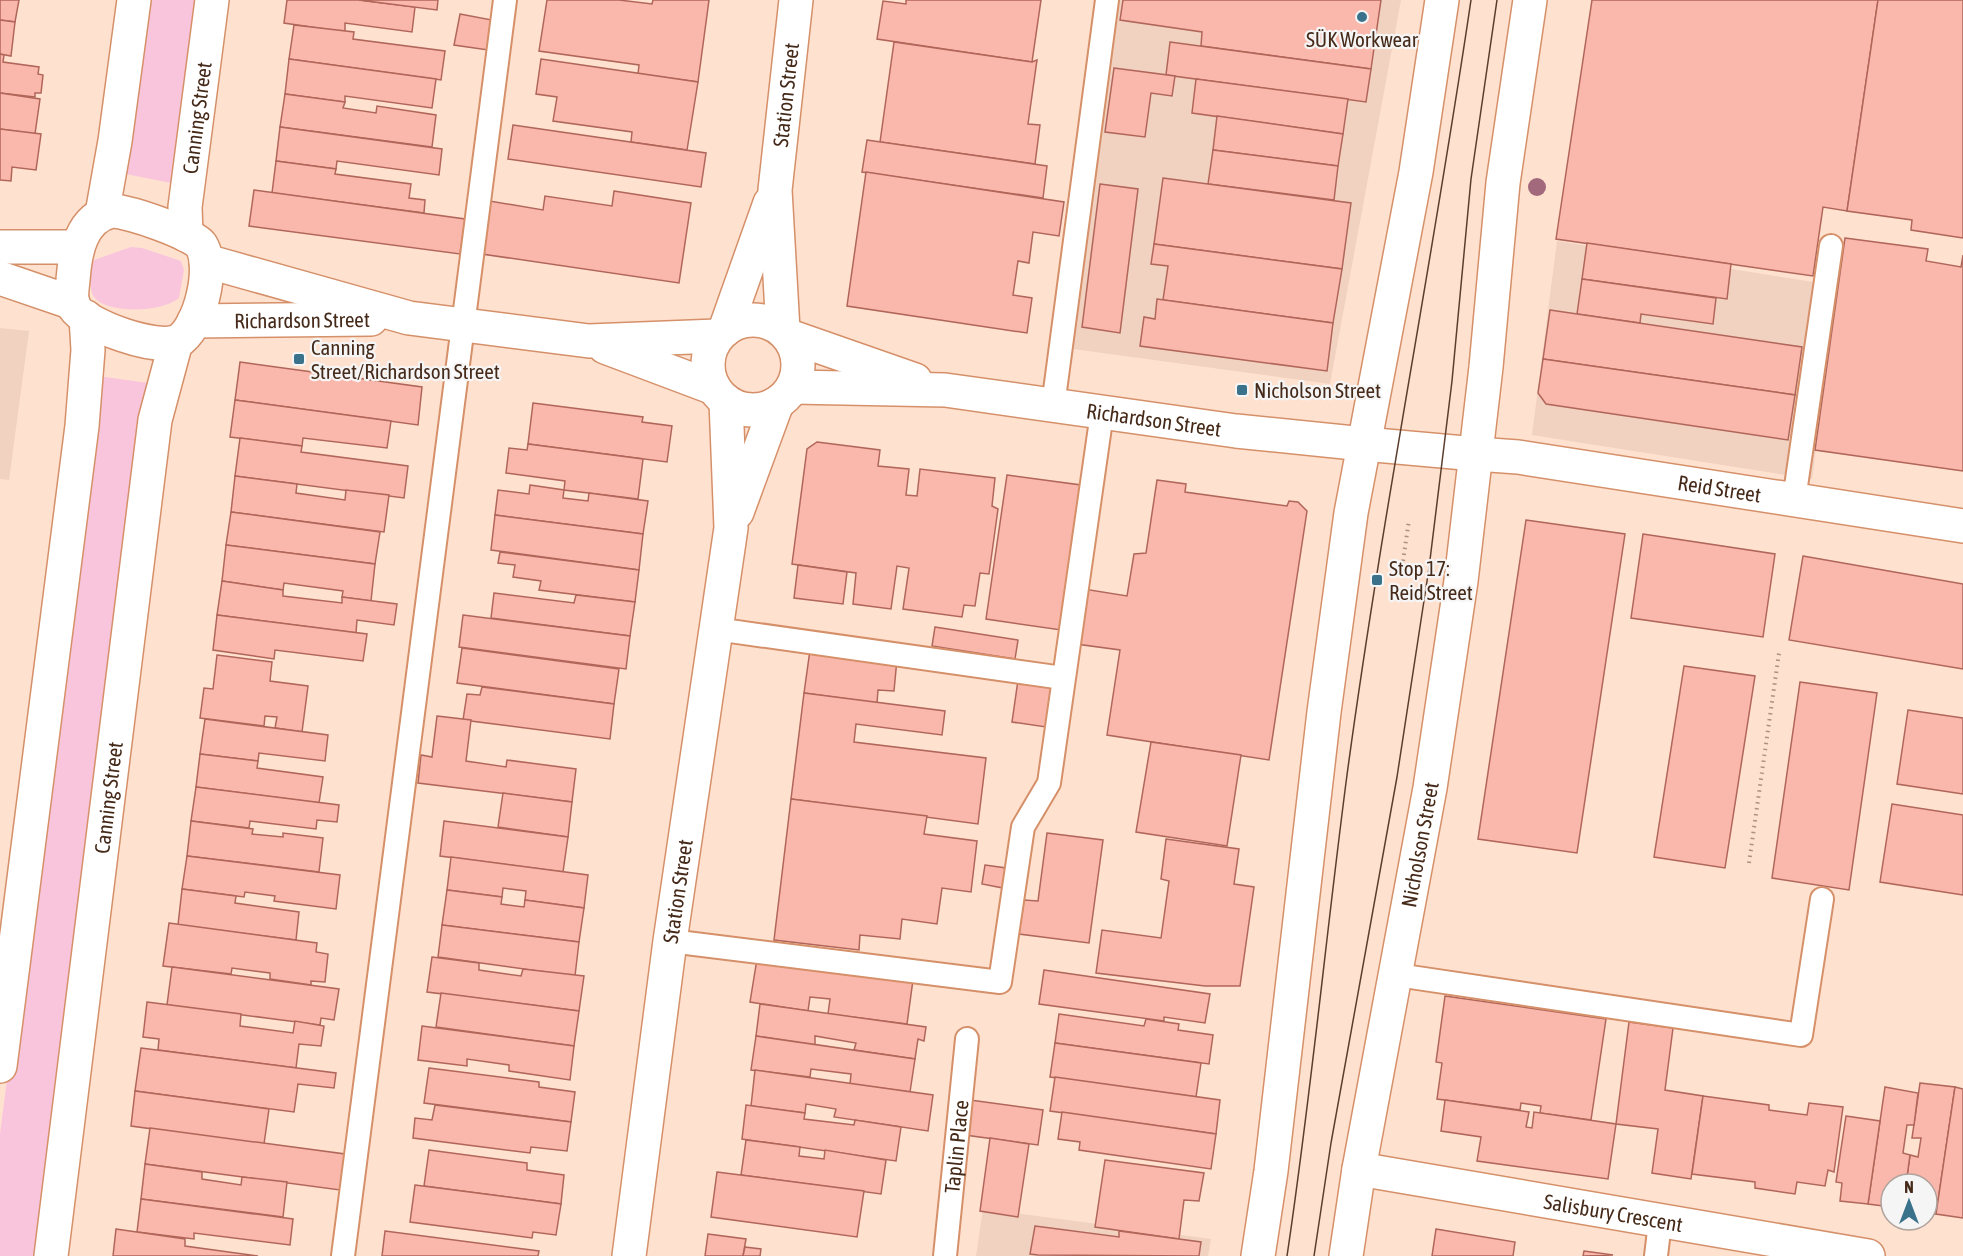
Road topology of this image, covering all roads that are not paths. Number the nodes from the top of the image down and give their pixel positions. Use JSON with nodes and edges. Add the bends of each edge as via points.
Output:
{"nodes":[{"id":1,"x":134,"y":0,"type":"edge"},
{"id":2,"x":212,"y":0,"type":"edge"},
{"id":3,"x":505,"y":0,"type":"edge"},
{"id":4,"x":796,"y":0,"type":"edge"},
{"id":5,"x":1107,"y":0,"type":"edge"},
{"id":6,"x":1442,"y":0,"type":"edge"},
{"id":7,"x":1530,"y":0,"type":"edge"},
{"id":8,"x":775,"y":190,"type":"junction"},
{"id":9,"x":102,"y":214,"type":"junction"},
{"id":10,"x":186,"y":235,"type":"junction"},
{"id":11,"x":1832,"y":246,"type":"dead end"},
{"id":12,"x":0,"y":247,"type":"edge"},
{"id":13,"x":77,"y":247,"type":"junction"},
{"id":14,"x":206,"y":261,"type":"junction"},
{"id":15,"x":0,"y":278,"type":"edge"},
{"id":16,"x":79,"y":310,"type":"junction"},
{"id":17,"x":409,"y":318,"type":"junction"},
{"id":18,"x":465,"y":326,"type":"junction"},
{"id":19,"x":185,"y":331,"type":"junction"},
{"id":20,"x":721,"y":333,"type":"junction"},
{"id":21,"x":786,"y":333,"type":"junction"},
{"id":22,"x":589,"y":341,"type":"junction"},
{"id":23,"x":945,"y":390,"type":"junction"},
{"id":24,"x":720,"y":395,"type":"junction"},
{"id":25,"x":785,"y":395,"type":"junction"},
{"id":26,"x":1053,"y":406,"type":"junction"},
{"id":27,"x":1102,"y":413,"type":"junction"},
{"id":28,"x":1364,"y":444,"type":"junction"},
{"id":29,"x":1476,"y":453,"type":"junction"},
{"id":30,"x":1794,"y":500,"type":"junction"},
{"id":31,"x":1963,"y":526,"type":"edge"},
{"id":32,"x":731,"y":528,"type":"junction"},
{"id":33,"x":716,"y":629,"type":"junction"},
{"id":34,"x":1063,"y":678,"type":"junction"},
{"id":35,"x":1822,"y":899,"type":"dead end"},
{"id":36,"x":670,"y":941,"type":"junction"},
{"id":37,"x":1397,"y":975,"type":"junction"},
{"id":38,"x":967,"y":1040,"type":"dead end"},
{"id":39,"x":0,"y":1066,"type":"edge"},
{"id":40,"x":1359,"y":1169,"type":"junction"},
{"id":41,"x":1660,"y":1222,"type":"junction"},
{"id":42,"x":51,"y":1256,"type":"edge"},
{"id":43,"x":343,"y":1256,"type":"edge"},
{"id":44,"x":629,"y":1256,"type":"edge"},
{"id":45,"x":945,"y":1256,"type":"edge"},
{"id":46,"x":1258,"y":1256,"type":"edge"},
{"id":47,"x":1346,"y":1256,"type":"edge"},
{"id":48,"x":1656,"y":1256,"type":"edge"},
{"id":49,"x":1868,"y":1256,"type":"edge"}],
"edges":[{"from":1,"to":9,"type":"street"},
{"from":2,"to":10,"type":"street","name":"Canning Street","via":[[185,207]]},
{"from":3,"to":18,"type":"lane"},
{"from":4,"to":8,"type":"street","name":"Station Street"},
{"from":5,"to":26,"type":"lane"},
{"from":6,"to":28,"type":"street","via":[[1416,172]]},
{"from":7,"to":29,"type":"street","name":"Nicholson Street","via":[[1503,183]]},
{"from":8,"to":20,"type":"street","name":"Station Street"},
{"from":8,"to":21,"type":"street","name":"Station Street"},
{"from":9,"to":10,"type":"street","via":[[128,213]]},
{"from":9,"to":13,"type":"street"},
{"from":10,"to":14,"type":"street","via":[[201,245]]},
{"from":11,"to":30,"type":"lane"},
{"from":12,"to":13,"type":"street"},
{"from":13,"to":16,"type":"street"},
{"from":14,"to":17,"type":"street","name":"Richardson Street"},
{"from":14,"to":19,"type":"street","via":[[206,282]]},
{"from":15,"to":16,"type":"street"},
{"from":16,"to":19,"type":"street","via":[[150,344]]},
{"from":16,"to":39,"type":"street","via":[[88,350],[82,426]]},
{"from":17,"to":18,"type":"street","name":"Richardson Street"},
{"from":17,"to":19,"type":"street","name":"Richardson Street"},
{"from":18,"to":22,"type":"street","name":"Richardson Street"},
{"from":18,"to":43,"type":"lane"},
{"from":19,"to":42,"type":"street","name":"Canning Street","via":[[155,420]]},
{"from":20,"to":21,"type":"street","via":[[739,322],[754,320],[769,322]]},
{"from":20,"to":22,"type":"street","name":"Richardson Street"},
{"from":20,"to":24,"type":"street","via":[[708,362]]},
{"from":21,"to":23,"type":"street","name":"Richardson Street"},
{"from":21,"to":25,"type":"street","via":[[798,361],[798,375]]},
{"from":22,"to":24,"type":"street","name":"Richardson Street"},
{"from":23,"to":25,"type":"street","name":"Richardson Street"},
{"from":23,"to":26,"type":"street","name":"Richardson Street"},
{"from":24,"to":25,"type":"street","via":[[751,410]]},
{"from":24,"to":32,"type":"street","name":"Station Street"},
{"from":25,"to":32,"type":"street","name":"Station Street"},
{"from":26,"to":27,"type":"street","name":"Richardson Street"},
{"from":27,"to":28,"type":"street","name":"Richardson Street","via":[[1287,438]]},
{"from":27,"to":34,"type":"lane"},
{"from":28,"to":29,"type":"street","name":"Richardson Street"},
{"from":28,"to":46,"type":"street","via":[[1324,712]]},
{"from":29,"to":30,"type":"street","name":"Reid Street"},
{"from":29,"to":37,"type":"street","name":"Nicholson Street","via":[[1434,765]]},
{"from":30,"to":31,"type":"street","name":"Reid Street"},
{"from":32,"to":33,"type":"street","name":"Station Street"},
{"from":33,"to":34,"type":"lane"},
{"from":33,"to":36,"type":"street","name":"Station Street"},
{"from":34,"to":36,"type":"lane","via":[[1048,783],[1023,827],[1000,982]]},
{"from":35,"to":37,"type":"lane","via":[[1801,1035]]},
{"from":36,"to":44,"type":"street","name":"Station Street"},
{"from":37,"to":40,"type":"street","name":"Nicholson Street"},
{"from":38,"to":45,"type":"lane","name":"Taplin Place"},
{"from":40,"to":41,"type":"street","name":"Salisbury Crescent"},
{"from":40,"to":47,"type":"street","name":"Nicholson Street"},
{"from":41,"to":48,"type":"lane"},
{"from":41,"to":49,"type":"street","name":"Salisbury Crescent"}]}
